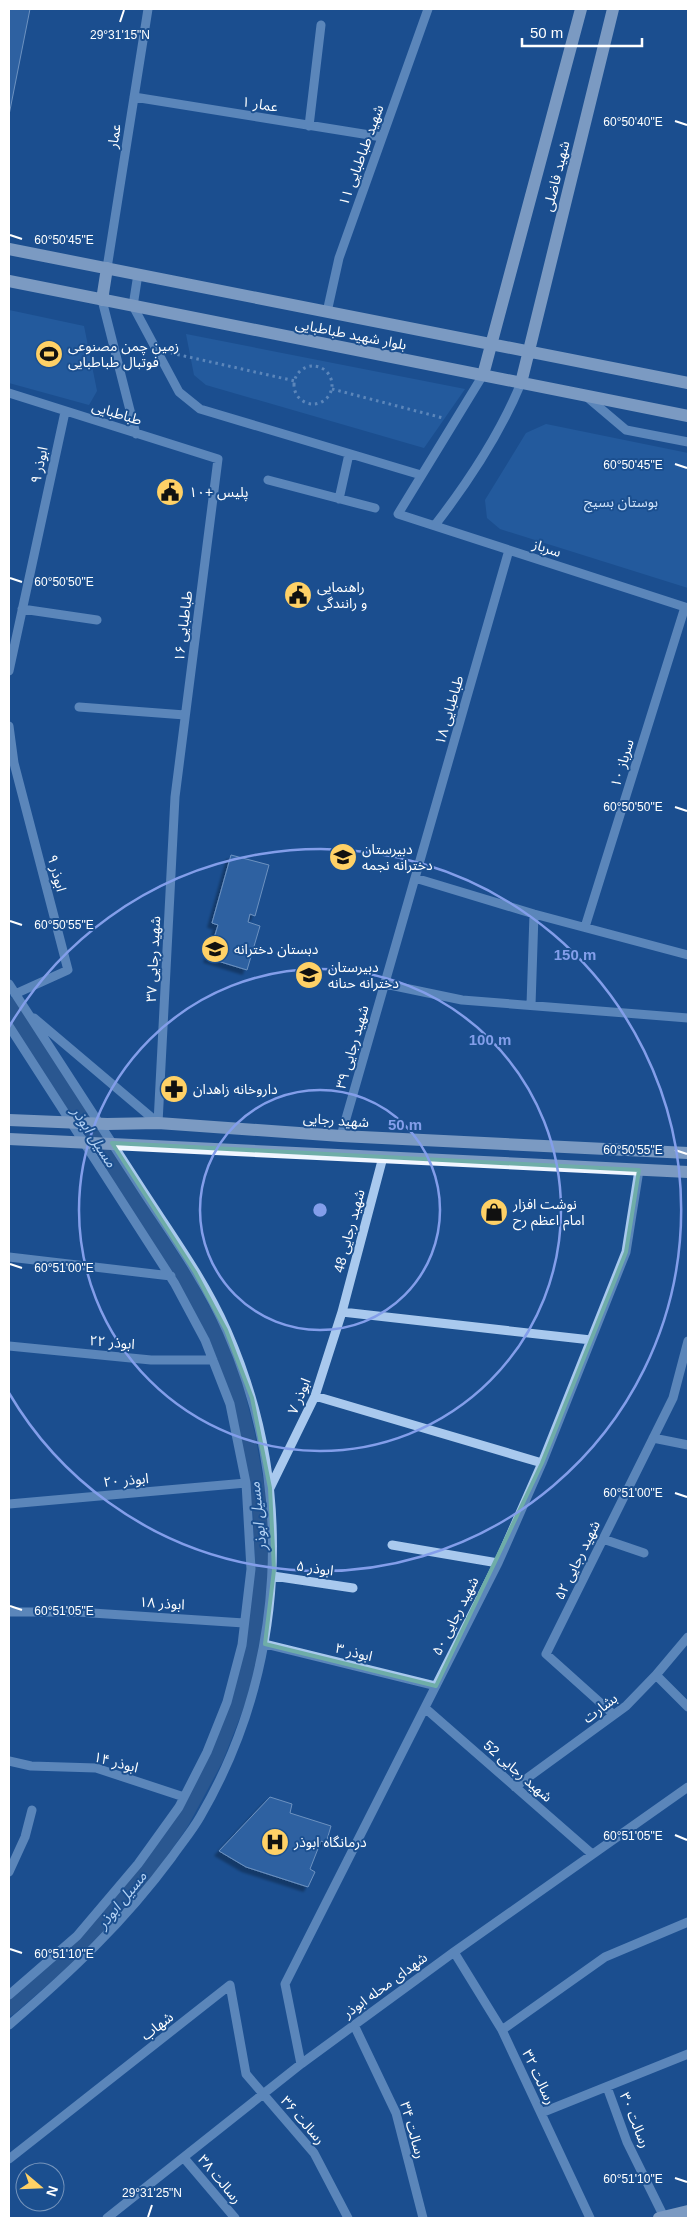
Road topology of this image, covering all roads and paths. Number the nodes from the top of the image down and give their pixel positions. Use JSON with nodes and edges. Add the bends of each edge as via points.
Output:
{"nodes":[{"id":1,"x":148,"y":9,"type":"edge"},
{"id":2,"x":428,"y":9,"type":"edge"},
{"id":3,"x":581,"y":9,"type":"edge"},
{"id":4,"x":614,"y":9,"type":"edge"},
{"id":5,"x":321,"y":25,"type":"dead end"},
{"id":6,"x":134,"y":97,"type":"junction"},
{"id":7,"x":309,"y":126,"type":"junction"},
{"id":8,"x":382,"y":138,"type":"junction"},
{"id":9,"x":9,"y":249,"type":"edge"},
{"id":10,"x":107,"y":268,"type":"junction"},
{"id":11,"x":138,"y":274,"type":"junction"},
{"id":12,"x":9,"y":280,"type":"edge"},
{"id":13,"x":102,"y":300,"type":"junction"},
{"id":14,"x":133,"y":306,"type":"junction"},
{"id":15,"x":327,"y":312,"type":"junction"},
{"id":16,"x":490,"y":345,"type":"junction"},
{"id":17,"x":156,"y":350,"type":"junction"},
{"id":18,"x":528,"y":352,"type":"junction"},
{"id":19,"x":483,"y":375,"type":"junction"},
{"id":20,"x":295,"y":381,"type":"junction"},
{"id":21,"x":521,"y":383,"type":"junction"},
{"id":22,"x":688,"y":383,"type":"edge"},
{"id":23,"x":332,"y":389,"type":"junction"},
{"id":24,"x":9,"y":392,"type":"edge"},
{"id":25,"x":585,"y":396,"type":"junction"},
{"id":26,"x":65,"y":412,"type":"junction"},
{"id":27,"x":688,"y":416,"type":"edge"},
{"id":28,"x":455,"y":421,"type":"junction"},
{"id":29,"x":136,"y":434,"type":"junction"},
{"id":30,"x":688,"y":442,"type":"edge"},
{"id":31,"x":349,"y":454,"type":"junction"},
{"id":32,"x":218,"y":459,"type":"joint"},
{"id":33,"x":421,"y":475,"type":"junction"},
{"id":34,"x":268,"y":480,"type":"dead end"},
{"id":35,"x":339,"y":499,"type":"junction"},
{"id":36,"x":374,"y":508,"type":"dead end"},
{"id":37,"x":435,"y":525,"type":"junction"},
{"id":38,"x":509,"y":550,"type":"junction"},
{"id":39,"x":687,"y":607,"type":"edge"},
{"id":40,"x":22,"y":609,"type":"junction"},
{"id":41,"x":97,"y":620,"type":"dead end"},
{"id":42,"x":9,"y":672,"type":"edge"},
{"id":43,"x":79,"y":708,"type":"dead end"},
{"id":44,"x":185,"y":715,"type":"junction"},
{"id":45,"x":9,"y":726,"type":"edge"},
{"id":46,"x":175,"y":797,"type":"joint"},
{"id":47,"x":415,"y":878,"type":"junction"},
{"id":48,"x":534,"y":914,"type":"junction"},
{"id":49,"x":584,"y":927,"type":"junction"},
{"id":50,"x":687,"y":952,"type":"edge"},
{"id":51,"x":9,"y":984,"type":"edge"},
{"id":52,"x":385,"y":984,"type":"junction"},
{"id":53,"x":15,"y":994,"type":"junction"},
{"id":54,"x":530,"y":1006,"type":"junction"},
{"id":55,"x":26,"y":1011,"type":"junction"},
{"id":56,"x":688,"y":1018,"type":"edge"},
{"id":57,"x":9,"y":1026,"type":"edge"},
{"id":58,"x":9,"y":1120,"type":"edge"},
{"id":59,"x":71,"y":1122,"type":"junction"},
{"id":60,"x":158,"y":1123,"type":"junction"},
{"id":61,"x":99,"y":1124,"type":"junction"},
{"id":62,"x":341,"y":1136,"type":"junction"},
{"id":63,"x":9,"y":1139,"type":"edge"},
{"id":64,"x":84,"y":1142,"type":"junction"},
{"id":65,"x":112,"y":1143,"type":"junction"},
{"id":66,"x":688,"y":1153,"type":"edge"},
{"id":67,"x":383,"y":1157,"type":"junction"},
{"id":68,"x":639,"y":1170,"type":"junction"},
{"id":69,"x":688,"y":1172,"type":"edge"},
{"id":70,"x":9,"y":1257,"type":"edge"},
{"id":71,"x":171,"y":1276,"type":"junction"},
{"id":72,"x":342,"y":1312,"type":"junction"},
{"id":73,"x":591,"y":1340,"type":"junction"},
{"id":74,"x":688,"y":1341,"type":"edge"},
{"id":75,"x":9,"y":1346,"type":"edge"},
{"id":76,"x":213,"y":1360,"type":"junction"},
{"id":77,"x":316,"y":1396,"type":"junction"},
{"id":78,"x":653,"y":1438,"type":"junction"},
{"id":79,"x":688,"y":1445,"type":"edge"},
{"id":80,"x":542,"y":1463,"type":"junction"},
{"id":81,"x":246,"y":1483,"type":"junction"},
{"id":82,"x":270,"y":1488,"type":"junction"},
{"id":83,"x":9,"y":1504,"type":"edge"},
{"id":84,"x":603,"y":1540,"type":"junction"},
{"id":85,"x":392,"y":1545,"type":"dead end"},
{"id":86,"x":644,"y":1553,"type":"dead end"},
{"id":87,"x":498,"y":1563,"type":"junction"},
{"id":88,"x":273,"y":1576,"type":"junction"},
{"id":89,"x":353,"y":1588,"type":"dead end"},
{"id":90,"x":9,"y":1612,"type":"edge"},
{"id":91,"x":244,"y":1623,"type":"junction"},
{"id":92,"x":688,"y":1637,"type":"edge"},
{"id":93,"x":265,"y":1644,"type":"junction"},
{"id":94,"x":656,"y":1675,"type":"junction"},
{"id":95,"x":436,"y":1686,"type":"junction"},
{"id":96,"x":688,"y":1707,"type":"edge"},
{"id":97,"x":425,"y":1708,"type":"junction"},
{"id":98,"x":614,"y":1715,"type":"junction"},
{"id":99,"x":9,"y":1761,"type":"edge"},
{"id":100,"x":688,"y":1786,"type":"edge"},
{"id":101,"x":515,"y":1787,"type":"junction"},
{"id":102,"x":184,"y":1797,"type":"junction"},
{"id":103,"x":32,"y":1810,"type":"dead end"},
{"id":104,"x":592,"y":1854,"type":"junction"},
{"id":105,"x":9,"y":1872,"type":"edge"},
{"id":106,"x":688,"y":1922,"type":"edge"},
{"id":107,"x":454,"y":1952,"type":"junction"},
{"id":108,"x":9,"y":1995,"type":"edge"},
{"id":109,"x":9,"y":2025,"type":"edge"},
{"id":110,"x":354,"y":2025,"type":"junction"},
{"id":111,"x":502,"y":2030,"type":"junction"},
{"id":112,"x":688,"y":2054,"type":"edge"},
{"id":113,"x":301,"y":2064,"type":"junction"},
{"id":114,"x":607,"y":2087,"type":"junction"},
{"id":115,"x":263,"y":2095,"type":"junction"},
{"id":116,"x":541,"y":2113,"type":"junction"},
{"id":117,"x":184,"y":2158,"type":"junction"},
{"id":118,"x":9,"y":2159,"type":"edge"},
{"id":119,"x":688,"y":2211,"type":"edge"},
{"id":120,"x":111,"y":2217,"type":"edge"},
{"id":121,"x":235,"y":2218,"type":"edge"},
{"id":122,"x":348,"y":2218,"type":"edge"},
{"id":123,"x":424,"y":2218,"type":"edge"},
{"id":124,"x":590,"y":2218,"type":"edge"},
{"id":125,"x":661,"y":2218,"type":"edge"}],
"edges":[{"from":1,"to":6,"type":"street","name":"عمار"},
{"from":2,"to":8,"type":"street","name":"شهید طباطبایی ۱۱"},
{"from":3,"to":16,"type":"main road","name":"شهید فاضلی"},
{"from":4,"to":18,"type":"main road","name":"شهید فاضلی"},
{"from":5,"to":7,"type":"street"},
{"from":6,"to":7,"type":"street","name":"عمار ۱"},
{"from":6,"to":10,"type":"street","name":"عمار"},
{"from":7,"to":8,"type":"street","name":"عمار ۱"},
{"from":8,"to":15,"type":"street","name":"شهید طباطبایی ۱۱","via":[[339,258]]},
{"from":9,"to":10,"type":"main road","name":"بلوار شهید طباطبایی"},
{"from":10,"to":11,"type":"main road","name":"بلوار شهید طباطبایی"},
{"from":10,"to":13,"type":"main road"},
{"from":11,"to":14,"type":"street"},
{"from":11,"to":15,"type":"main road","name":"بلوار شهید طباطبایی"},
{"from":12,"to":13,"type":"main road","name":"بلوار شهید طباطبایی"},
{"from":13,"to":14,"type":"main road","name":"بلوار شهید طباطبایی"},
{"from":13,"to":29,"type":"street"},
{"from":14,"to":17,"type":"street"},
{"from":14,"to":19,"type":"main road","name":"بلوار شهید طباطبایی"},
{"from":15,"to":16,"type":"main road","name":"بلوار شهید طباطبایی"},
{"from":16,"to":18,"type":"main road","name":"بلوار شهید طباطبایی"},
{"from":16,"to":19,"type":"main road","name":"شهید فاضلی"},
{"from":17,"to":20,"type":"path"},
{"from":17,"to":31,"type":"street","via":[[179,392],[200,410]]},
{"from":18,"to":21,"type":"main road","name":"شهید فاضلی"},
{"from":18,"to":22,"type":"main road","name":"بلوار شهید طباطبایی"},
{"from":19,"to":21,"type":"main road","name":"بلوار شهید طباطبایی"},
{"from":19,"to":28,"type":"street"},
{"from":20,"to":23,"type":"path","via":[[303,369],[321,367],[330,375]]},
{"from":20,"to":23,"type":"path","via":[[298,397],[310,404],[322,402]]},
{"from":21,"to":25,"type":"main road","name":"بلوار شهید طباطبایی"},
{"from":21,"to":37,"type":"street","via":[[511,409],[462,491]]},
{"from":23,"to":28,"type":"path"},
{"from":24,"to":26,"type":"street","name":"طباطبایی"},
{"from":25,"to":27,"type":"main road","name":"بلوار شهید طباطبایی"},
{"from":25,"to":30,"type":"street","via":[[626,430]]},
{"from":26,"to":29,"type":"street","name":"طباطبایی"},
{"from":26,"to":40,"type":"street","name":"ابوذر ۹"},
{"from":28,"to":33,"type":"street"},
{"from":29,"to":32,"type":"street","name":"طباطبایی"},
{"from":31,"to":33,"type":"street"},
{"from":31,"to":35,"type":"street"},
{"from":32,"to":44,"type":"street","name":"طباطبایی ۱۶"},
{"from":33,"to":37,"type":"street","name":"سرباز","via":[[398,514]]},
{"from":34,"to":35,"type":"street"},
{"from":35,"to":36,"type":"street"},
{"from":37,"to":38,"type":"street","name":"سرباز"},
{"from":38,"to":39,"type":"street","name":"سرباز"},
{"from":38,"to":47,"type":"street","name":"طباطبایی ۱۸"},
{"from":39,"to":49,"type":"street","name":"سرباز ۱۰"},
{"from":40,"to":41,"type":"street"},
{"from":40,"to":42,"type":"street","name":"ابوذر ۹"},
{"from":43,"to":44,"type":"street"},
{"from":44,"to":46,"type":"street","name":"طباطبایی ۱۶"},
{"from":45,"to":53,"type":"street","name":"ابوذر ۹","via":[[14,763],[68,970]]},
{"from":46,"to":60,"type":"street","name":"شهید رجایی ۳۷"},
{"from":47,"to":48,"type":"street"},
{"from":47,"to":52,"type":"street","name":"شهید رجایی ۳۹"},
{"from":48,"to":49,"type":"street"},
{"from":48,"to":54,"type":"street"},
{"from":49,"to":50,"type":"street"},
{"from":51,"to":53,"type":"street"},
{"from":52,"to":54,"type":"street","via":[[462,1000]]},
{"from":52,"to":62,"type":"street","name":"شهید رجایی ۳۹"},
{"from":53,"to":55,"type":"street"},
{"from":54,"to":56,"type":"street"},
{"from":55,"to":60,"type":"street"},
{"from":55,"to":61,"type":"street"},
{"from":57,"to":59,"type":"street"},
{"from":58,"to":59,"type":"main road","name":"شهید رجایی"},
{"from":59,"to":61,"type":"main road","name":"شهید رجایی"},
{"from":59,"to":64,"type":"street"},
{"from":60,"to":61,"type":"main road","name":"شهید رجایی"},
{"from":60,"to":62,"type":"main road","name":"شهید رجایی"},
{"from":61,"to":65,"type":"street"},
{"from":62,"to":66,"type":"main road","name":"شهید رجایی"},
{"from":63,"to":64,"type":"main road"},
{"from":64,"to":65,"type":"main road"},
{"from":64,"to":71,"type":"street"},
{"from":65,"to":67,"type":"main road"},
{"from":65,"to":82,"type":"street","via":[[195,1272],[226,1330],[252,1398]]},
{"from":67,"to":68,"type":"main road"},
{"from":67,"to":72,"type":"street","name":"شهید رجایی 48"},
{"from":68,"to":69,"type":"main road"},
{"from":68,"to":73,"type":"street","name":"شهید رجایی ۵۰","via":[[626,1252]]},
{"from":70,"to":71,"type":"street"},
{"from":71,"to":76,"type":"street"},
{"from":72,"to":73,"type":"street"},
{"from":72,"to":77,"type":"street","name":"ابوذر ۷"},
{"from":73,"to":80,"type":"street","name":"شهید رجایی ۵۰"},
{"from":74,"to":78,"type":"street","name":"شهید رجایی ۵۲","via":[[673,1398]]},
{"from":75,"to":76,"type":"street","name":"ابوذر ۲۲","via":[[151,1360]]},
{"from":76,"to":81,"type":"street","via":[[230,1404]]},
{"from":77,"to":80,"type":"street"},
{"from":77,"to":82,"type":"street","name":"ابوذر ۷"},
{"from":78,"to":79,"type":"street"},
{"from":78,"to":84,"type":"street","name":"شهید رجایی ۵۲"},
{"from":80,"to":87,"type":"street","name":"شهید رجایی ۵۰"},
{"from":81,"to":83,"type":"street","name":"ابوذر ۲۰"},
{"from":81,"to":91,"type":"street","via":[[251,1569]]},
{"from":82,"to":88,"type":"street"},
{"from":84,"to":86,"type":"street"},
{"from":84,"to":98,"type":"street","name":"شهید رجایی ۵۲","via":[[546,1654]]},
{"from":85,"to":87,"type":"street"},
{"from":87,"to":95,"type":"street","name":"شهید رجایی ۵۰"},
{"from":88,"to":89,"type":"street","name":"ابوذر ۵"},
{"from":88,"to":93,"type":"street"},
{"from":90,"to":91,"type":"street","name":"ابوذر ۱۸","via":[[77,1612]]},
{"from":91,"to":102,"type":"street","via":[[242,1645],[227,1702]]},
{"from":92,"to":94,"type":"street","name":"بشارت"},
{"from":93,"to":95,"type":"street","name":"ابوذر ۳"},
{"from":93,"to":109,"type":"street","via":[[249,1710],[228,1762],[199,1819],[156,1879],[106,1938]]},
{"from":94,"to":96,"type":"street"},
{"from":94,"to":98,"type":"street","name":"بشارت"},
{"from":95,"to":97,"type":"street","name":"شهید رجایی ۵۰"},
{"from":97,"to":101,"type":"street","name":"شهید رجایی 52"},
{"from":97,"to":113,"type":"street","name":"شهید رجایی ۵۰","via":[[285,1984]]},
{"from":98,"to":101,"type":"street","name":"بشارت"},
{"from":99,"to":102,"type":"street","name":"ابوذر ۱۴","via":[[31,1766],[96,1768]]},
{"from":100,"to":104,"type":"street","name":"شهدای محله ابوذر"},
{"from":101,"to":104,"type":"street","name":"شهید رجایی 52"},
{"from":102,"to":108,"type":"street","via":[[138,1864],[77,1936]]},
{"from":103,"to":105,"type":"street","via":[[25,1837]]},
{"from":104,"to":107,"type":"street","name":"شهدای محله ابوذر"},
{"from":106,"to":111,"type":"street","via":[[605,1957]]},
{"from":107,"to":110,"type":"street","name":"شهدای محله ابوذر"},
{"from":107,"to":111,"type":"street","name":"رسالت ۳۲"},
{"from":110,"to":113,"type":"street","name":"شهدای محله ابوذر"},
{"from":110,"to":123,"type":"street","name":"رسالت ۳۴","via":[[396,2113]]},
{"from":111,"to":116,"type":"street","name":"رسالت ۳۲"},
{"from":112,"to":114,"type":"street"},
{"from":113,"to":115,"type":"street","name":"شهدای محله ابوذر"},
{"from":114,"to":116,"type":"street"},
{"from":114,"to":125,"type":"street","name":"رسالت ۳۰"},
{"from":115,"to":117,"type":"street","name":"شهدای محله ابوذر"},
{"from":115,"to":118,"type":"street","name":"شهاب","via":[[246,2074],[230,1985]]},
{"from":115,"to":122,"type":"street","name":"رسالت ۳۶","via":[[314,2153]]},
{"from":116,"to":124,"type":"street","name":"رسالت ۳۲"},
{"from":117,"to":120,"type":"street","name":"شهدای محله ابوذر"},
{"from":117,"to":121,"type":"street","name":"رسالت ۳۸"},
{"from":119,"to":125,"type":"main road"}]}
